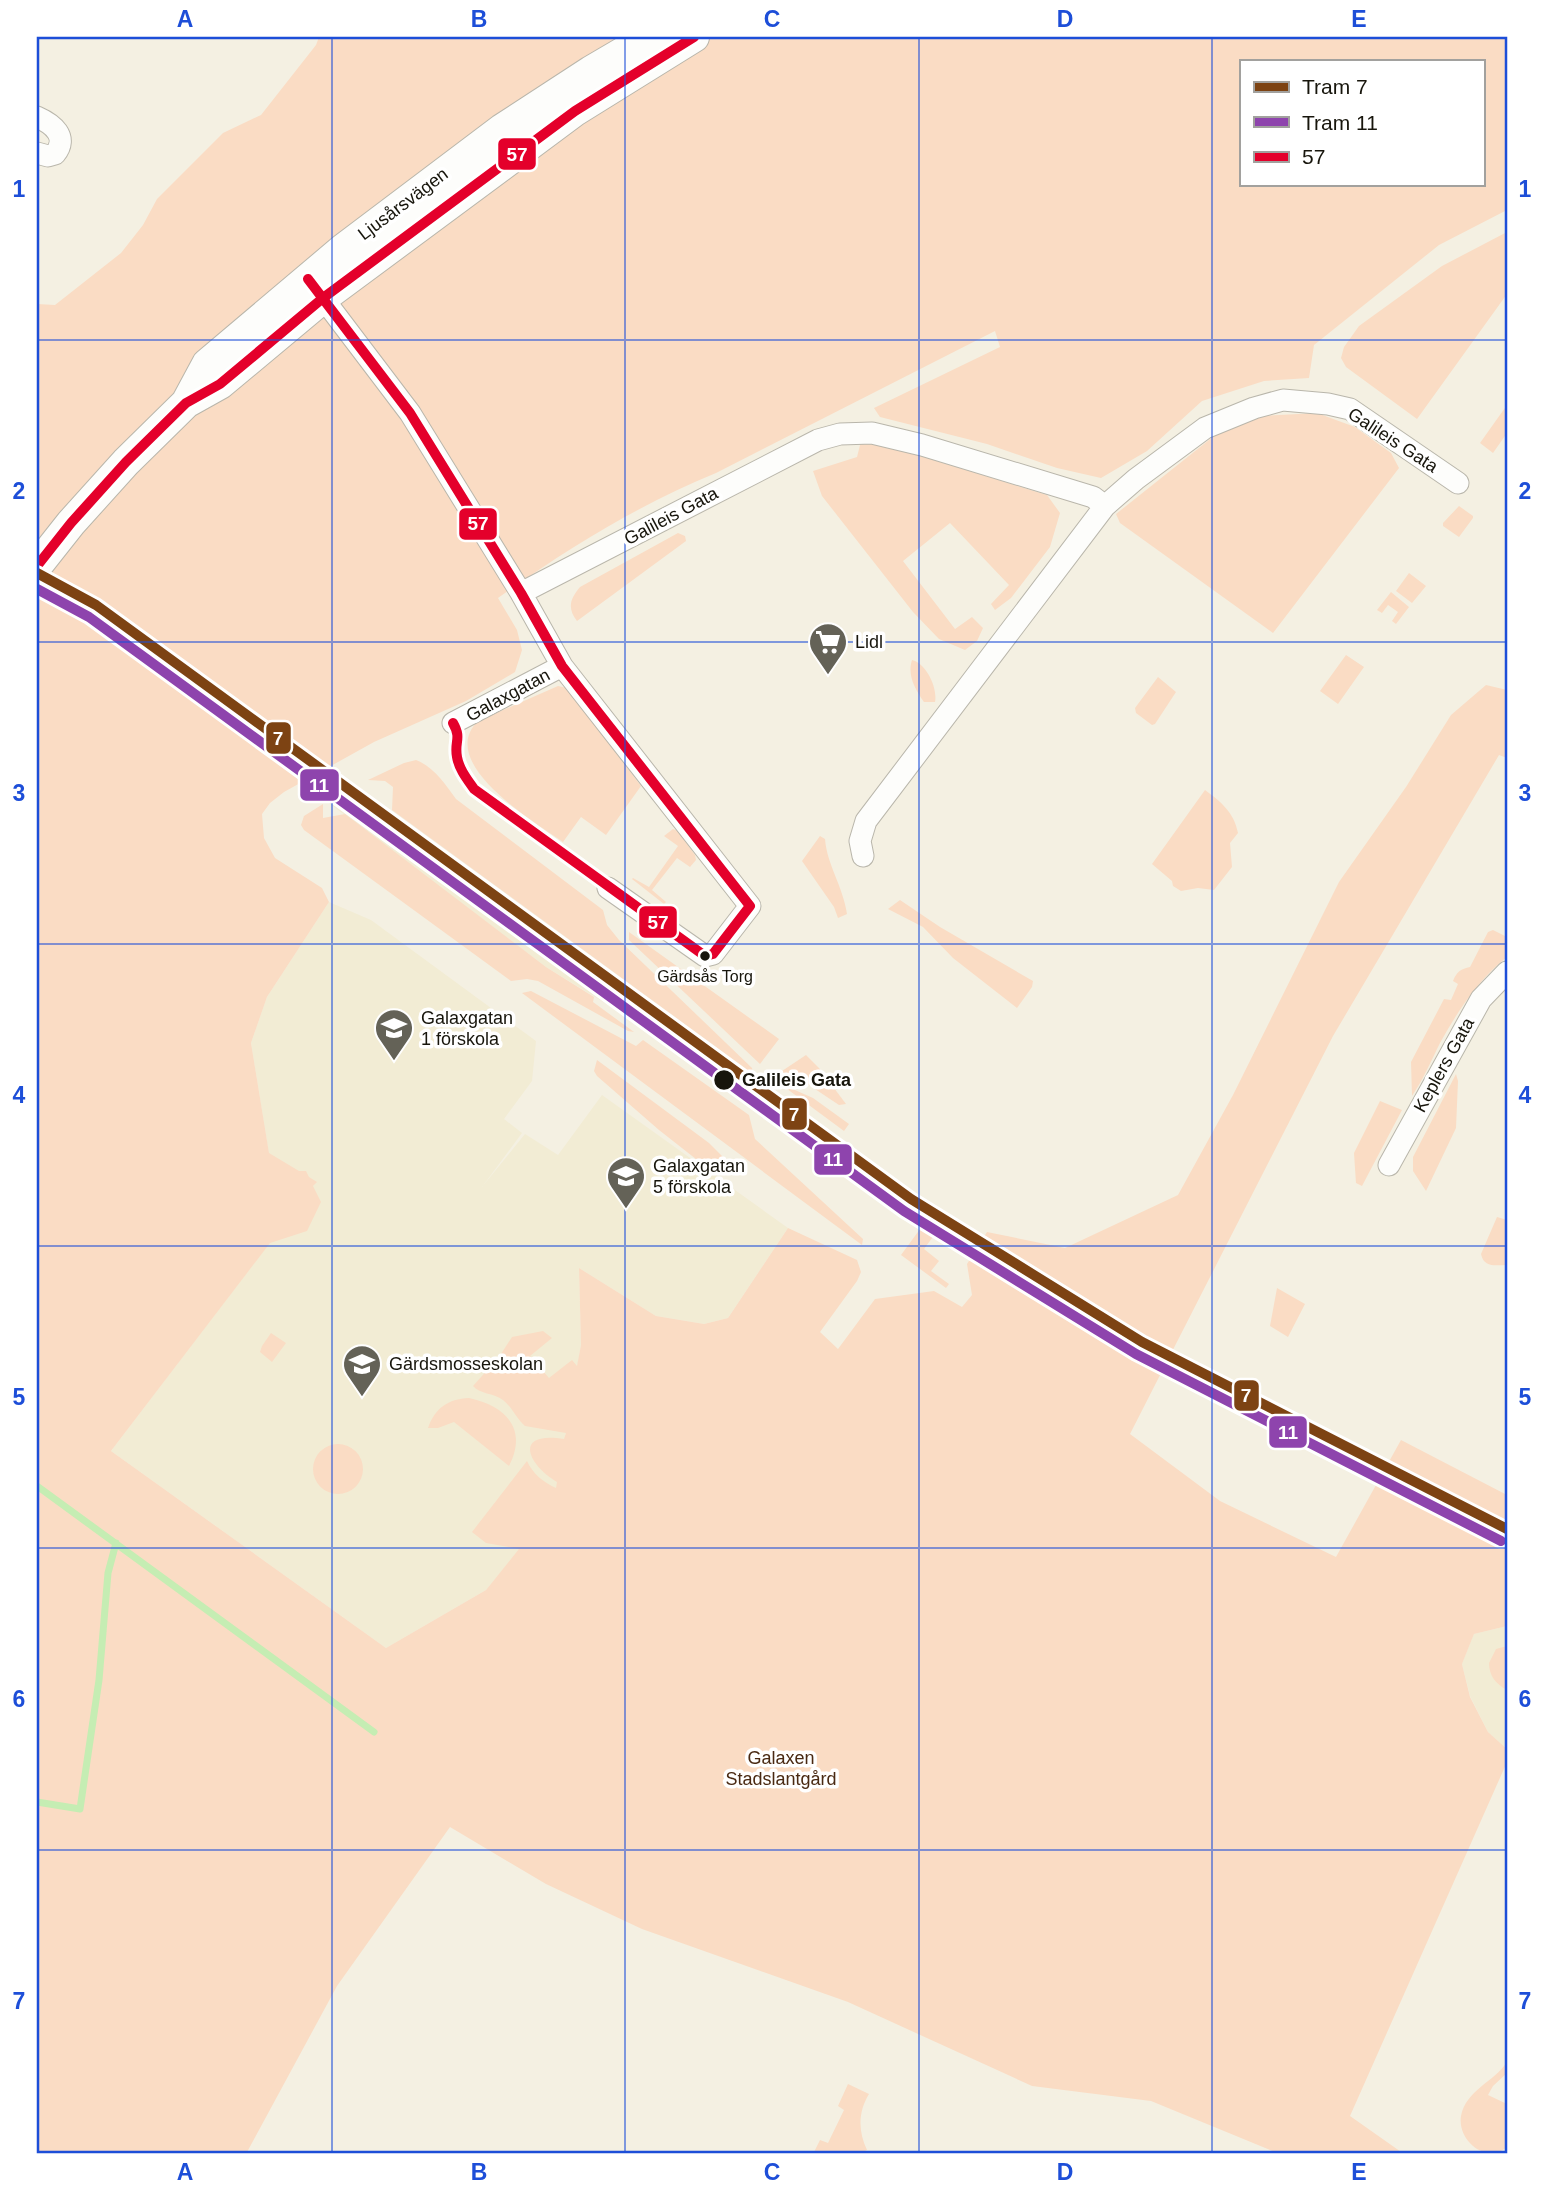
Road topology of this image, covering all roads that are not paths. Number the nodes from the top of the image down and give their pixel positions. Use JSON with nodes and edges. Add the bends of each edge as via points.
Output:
{"nodes":[{"id":1,"x":649,"y":37,"type":"edge"},
{"id":2,"x":694,"y":37,"type":"edge"},
{"id":3,"x":37,"y":117,"type":"edge"},
{"id":4,"x":37,"y":153,"type":"edge"},
{"id":5,"x":315,"y":289,"type":"junction"},
{"id":6,"x":1458,"y":483,"type":"dead end"},
{"id":7,"x":1105,"y":506,"type":"junction"},
{"id":8,"x":37,"y":566,"type":"edge"},
{"id":9,"x":521,"y":593,"type":"junction"},
{"id":10,"x":562,"y":666,"type":"junction"},
{"id":11,"x":453,"y":723,"type":"dead end"},
{"id":12,"x":863,"y":856,"type":"dead end"},
{"id":13,"x":608,"y":888,"type":"dead end"},
{"id":14,"x":1507,"y":972,"type":"edge"},
{"id":15,"x":1389,"y":1165,"type":"dead end"}],
"edges":[{"from":1,"to":5,"type":"main road","name":"Ljusårsvägen","via":[[502,129]]},
{"from":2,"to":5,"type":"main road","name":"Ljusårsvägen","via":[[575,111]]},
{"from":3,"to":4,"type":"street","via":[[53,127],[61,141],[55,154]]},
{"from":5,"to":8,"type":"main road","name":"Ljusårsvägen","via":[[220,384],[186,403],[126,462]]},
{"from":5,"to":9,"type":"street","via":[[410,413]]},
{"from":6,"to":7,"type":"street","name":"Galileis Gata","via":[[1350,409],[1283,400],[1205,428]]},
{"from":7,"to":9,"type":"street","name":"Galileis Gata","via":[[1093,498],[922,445],[872,433],[839,434],[818,440]]},
{"from":7,"to":12,"type":"street","name":"Galileis Gata","via":[[866,821],[860,841]]},
{"from":9,"to":10,"type":"street"},
{"from":10,"to":11,"type":"street","name":"Galaxgatan"},
{"from":10,"to":13,"type":"street","via":[[750,906],[713,954],[705,956]]},
{"from":14,"to":15,"type":"street","name":"Keplers Gata","via":[[1481,999]]}]}
